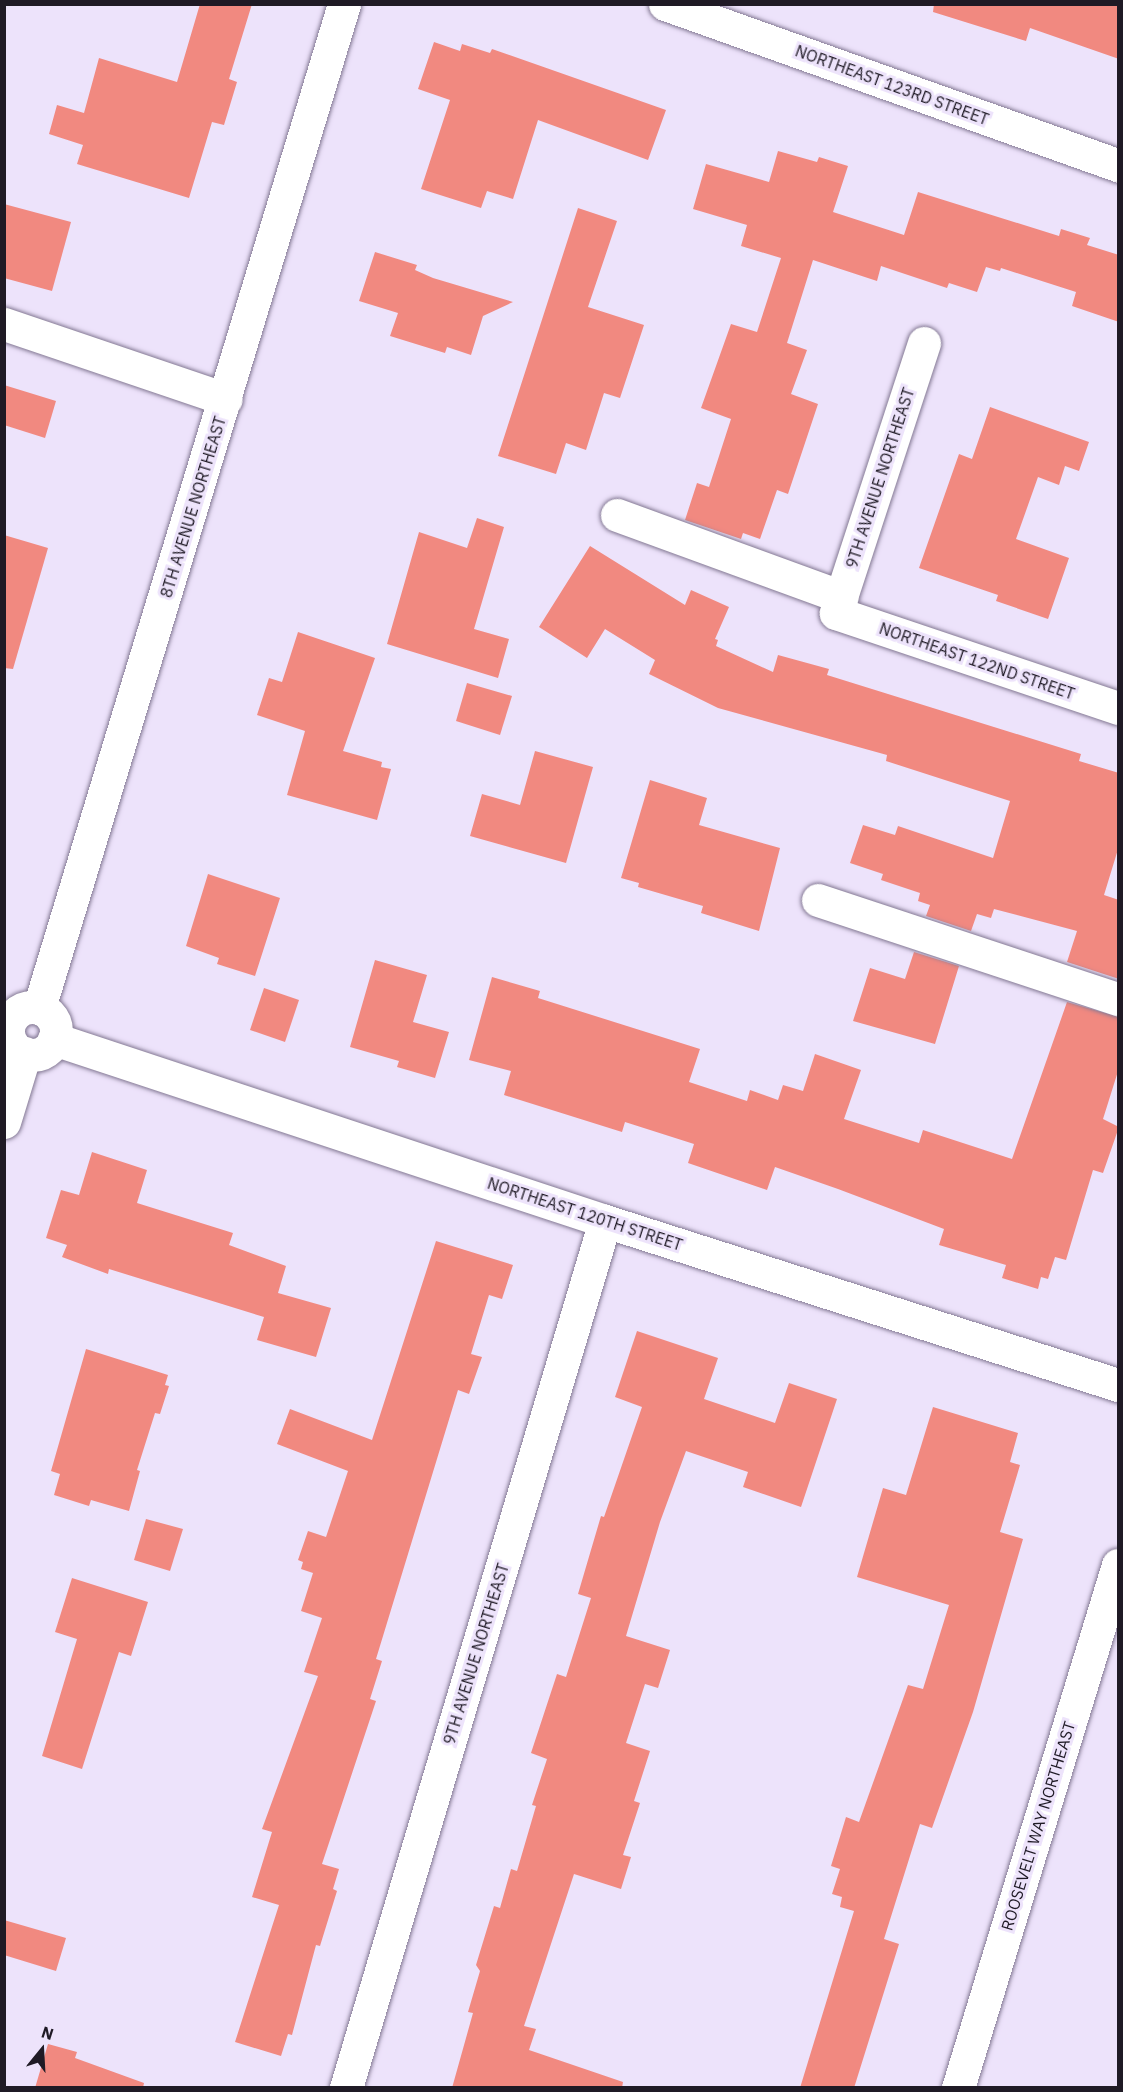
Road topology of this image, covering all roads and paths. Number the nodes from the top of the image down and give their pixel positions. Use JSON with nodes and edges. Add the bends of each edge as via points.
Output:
{"nodes":[{"id":1,"x":344,"y":4,"type":"edge"},
{"id":2,"x":665,"y":4,"type":"edge"},
{"id":3,"x":1119,"y":165,"type":"edge"},
{"id":4,"x":4,"y":324,"type":"edge"},
{"id":5,"x":924,"y":343,"type":"dead end"},
{"id":6,"x":226,"y":399,"type":"junction"},
{"id":7,"x":617,"y":515,"type":"dead end"},
{"id":8,"x":839,"y":605,"type":"junction"},
{"id":9,"x":1119,"y":708,"type":"edge"},
{"id":10,"x":818,"y":900,"type":"dead end"},
{"id":11,"x":1119,"y":999,"type":"edge"},
{"id":12,"x":39,"y":1008,"type":"junction"},
{"id":13,"x":7,"y":1022,"type":"edge"},
{"id":14,"x":54,"y":1039,"type":"junction"},
{"id":15,"x":25,"y":1053,"type":"junction"},
{"id":16,"x":4,"y":1122,"type":"edge"},
{"id":17,"x":605,"y":1221,"type":"junction"},
{"id":18,"x":1119,"y":1385,"type":"edge"},
{"id":19,"x":1119,"y":1565,"type":"edge"},
{"id":20,"x":346,"y":2088,"type":"edge"},
{"id":21,"x":958,"y":2088,"type":"edge"}],
"edges":[{"from":1,"to":6,"type":"street","name":"8TH AVENUE NORTHEAST"},
{"from":2,"to":3,"type":"street","name":"NORTHEAST 123RD STREET"},
{"from":4,"to":6,"type":"street"},
{"from":5,"to":8,"type":"street","name":"9TH AVENUE NORTHEAST"},
{"from":6,"to":12,"type":"street","name":"8TH AVENUE NORTHEAST"},
{"from":7,"to":8,"type":"street","name":"NORTHEAST 122ND STREET"},
{"from":8,"to":9,"type":"street","name":"NORTHEAST 122ND STREET"},
{"from":10,"to":11,"type":"street"},
{"from":12,"to":13,"type":"street","via":[[21,1010]]},
{"from":12,"to":14,"type":"street","via":[[54,1023]]},
{"from":13,"to":15,"type":"street","via":[[11,1043]]},
{"from":14,"to":15,"type":"street","via":[[44,1051]]},
{"from":14,"to":17,"type":"street","name":"NORTHEAST 120TH STREET"},
{"from":15,"to":16,"type":"street"},
{"from":17,"to":18,"type":"street","name":"NORTHEAST 120TH STREET"},
{"from":17,"to":20,"type":"street","name":"9TH AVENUE NORTHEAST"},
{"from":19,"to":21,"type":"street","name":"ROOSEVELT WAY NORTHEAST"}]}
